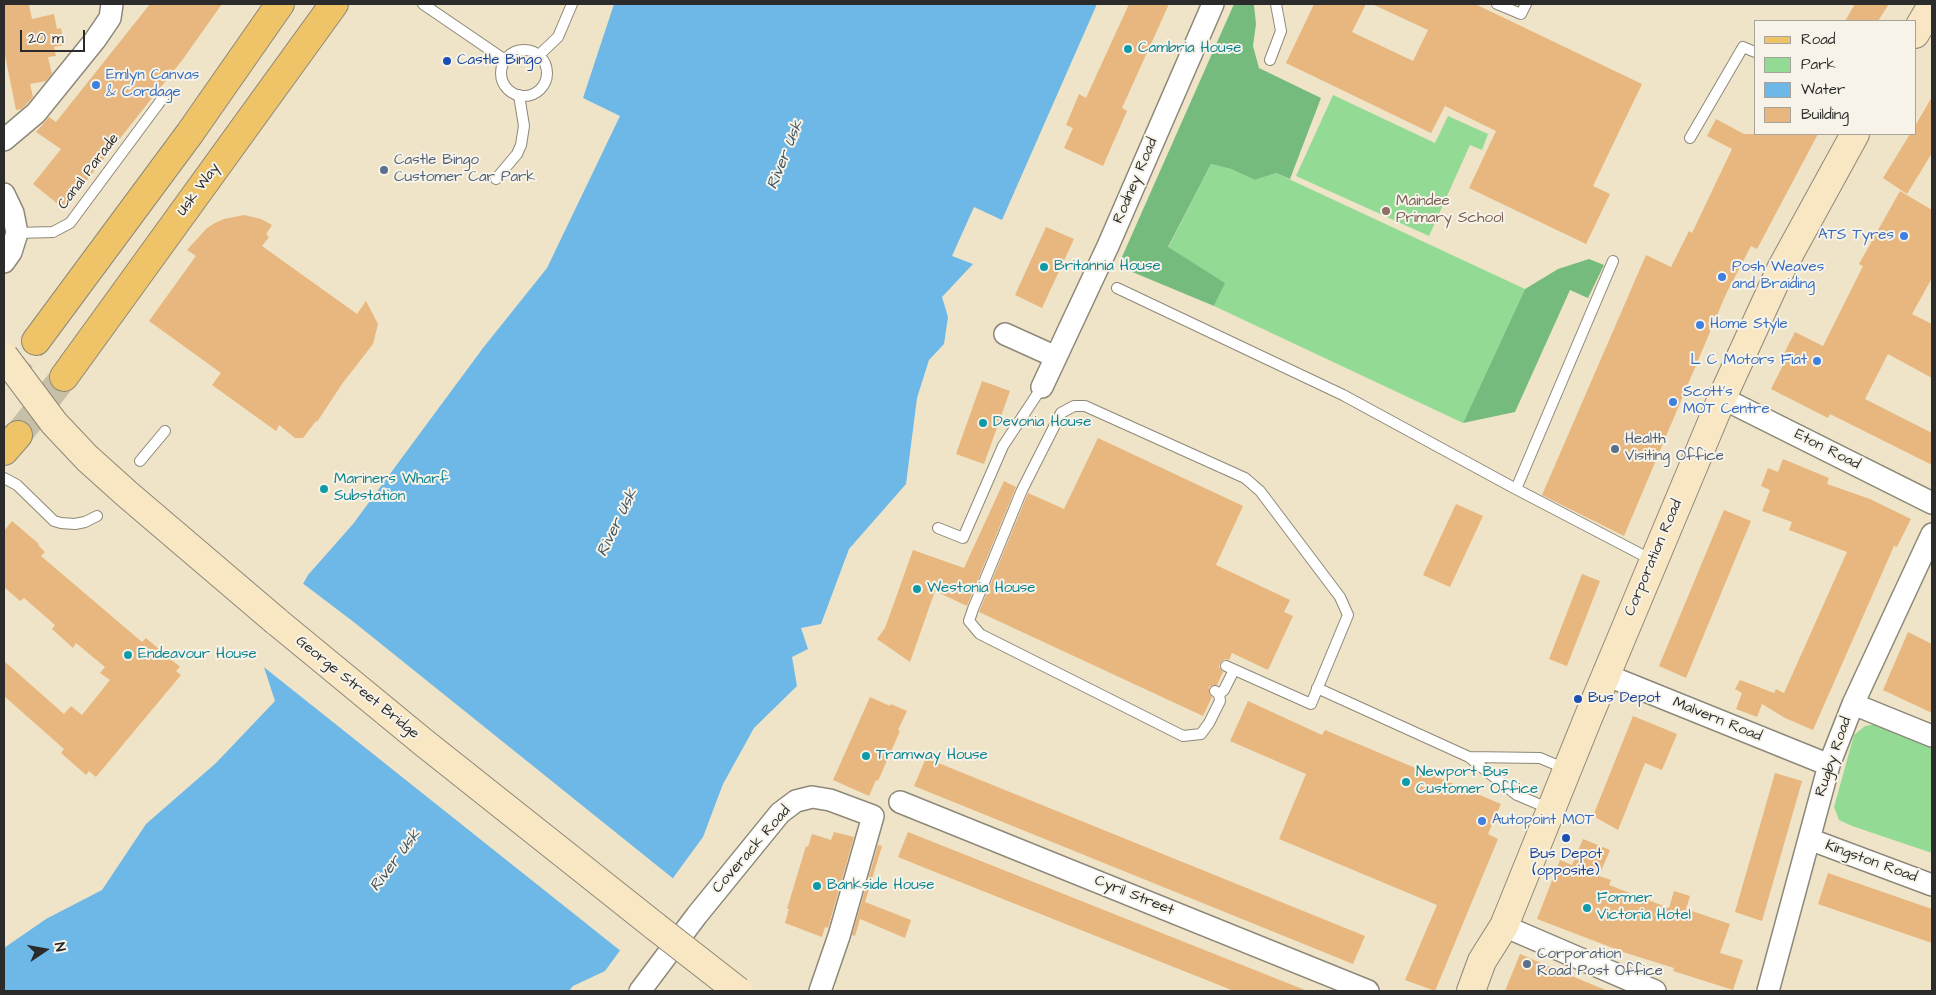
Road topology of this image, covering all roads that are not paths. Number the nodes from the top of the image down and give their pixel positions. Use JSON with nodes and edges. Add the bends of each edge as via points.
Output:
{"nodes":[{"id":1,"x":112,"y":4,"type":"edge"},
{"id":2,"x":280,"y":4,"type":"edge"},
{"id":3,"x":334,"y":4,"type":"edge"},
{"id":4,"x":423,"y":4,"type":"edge"},
{"id":5,"x":572,"y":4,"type":"edge"},
{"id":6,"x":1213,"y":4,"type":"edge"},
{"id":7,"x":1276,"y":4,"type":"edge"},
{"id":8,"x":1497,"y":4,"type":"edge"},
{"id":9,"x":1526,"y":4,"type":"edge"},
{"id":10,"x":1932,"y":5,"type":"edge"},
{"id":11,"x":1916,"y":32,"type":"edge"},
{"id":12,"x":1754,"y":52,"type":"edge"},
{"id":13,"x":539,"y":55,"type":"junction"},
{"id":14,"x":505,"y":60,"type":"junction"},
{"id":15,"x":1270,"y":60,"type":"dead end"},
{"id":16,"x":166,"y":95,"type":"dead end"},
{"id":17,"x":519,"y":95,"type":"junction"},
{"id":18,"x":1854,"y":135,"type":"edge"},
{"id":19,"x":1690,"y":138,"type":"dead end"},
{"id":20,"x":4,"y":140,"type":"edge"},
{"id":21,"x":496,"y":179,"type":"dead end"},
{"id":22,"x":4,"y":194,"type":"edge"},
{"id":23,"x":17,"y":233,"type":"junction"},
{"id":24,"x":1613,"y":261,"type":"dead end"},
{"id":25,"x":4,"y":262,"type":"edge"},
{"id":26,"x":1117,"y":288,"type":"dead end"},
{"id":27,"x":1005,"y":334,"type":"dead end"},
{"id":28,"x":36,"y":341,"type":"tunnel mouth"},
{"id":29,"x":4,"y":356,"type":"edge"},
{"id":30,"x":1056,"y":357,"type":"junction"},
{"id":31,"x":64,"y":377,"type":"tunnel mouth"},
{"id":32,"x":1042,"y":387,"type":"joint"},
{"id":33,"x":1722,"y":398,"type":"junction"},
{"id":34,"x":165,"y":431,"type":"dead end"},
{"id":35,"x":140,"y":461,"type":"dead end"},
{"id":36,"x":4,"y":478,"type":"edge"},
{"id":37,"x":1516,"y":489,"type":"junction"},
{"id":38,"x":1932,"y":503,"type":"edge"},
{"id":39,"x":97,"y":516,"type":"dead end"},
{"id":40,"x":938,"y":528,"type":"dead end"},
{"id":41,"x":1932,"y":534,"type":"edge"},
{"id":42,"x":1653,"y":561,"type":"junction"},
{"id":43,"x":1606,"y":675,"type":"junction"},
{"id":44,"x":1317,"y":688,"type":"junction"},
{"id":45,"x":1853,"y":704,"type":"junction"},
{"id":46,"x":1932,"y":736,"type":"edge"},
{"id":47,"x":1469,"y":757,"type":"junction"},
{"id":48,"x":1829,"y":765,"type":"junction"},
{"id":49,"x":1567,"y":769,"type":"junction"},
{"id":50,"x":900,"y":802,"type":"dead end"},
{"id":51,"x":1551,"y":809,"type":"junction"},
{"id":52,"x":1809,"y":839,"type":"junction"},
{"id":53,"x":1932,"y":885,"type":"edge"},
{"id":54,"x":1504,"y":926,"type":"junction"},
{"id":55,"x":640,"y":991,"type":"edge"},
{"id":56,"x":738,"y":991,"type":"edge"},
{"id":57,"x":820,"y":991,"type":"edge"},
{"id":58,"x":1368,"y":991,"type":"edge"},
{"id":59,"x":1471,"y":991,"type":"edge"},
{"id":60,"x":1654,"y":991,"type":"edge"},
{"id":61,"x":1768,"y":991,"type":"edge"}],
"edges":[{"from":1,"to":20,"type":"street","via":[[110,18],[95,40],[36,113]]},
{"from":2,"to":28,"type":"main road","via":[[190,133]]},
{"from":3,"to":31,"type":"main road","name":"Usk Way"},
{"from":4,"to":14,"type":"lane"},
{"from":5,"to":13,"type":"lane","via":[[558,37]]},
{"from":6,"to":30,"type":"street","name":"Rodney Road"},
{"from":7,"to":15,"type":"lane","via":[[1281,31]]},
{"from":8,"to":9,"type":"lane","via":[[1521,14]]},
{"from":10,"to":11,"type":"street"},
{"from":12,"to":19,"type":"lane","via":[[1743,47]]},
{"from":13,"to":14,"type":"lane","via":[[517,51]]},
{"from":13,"to":17,"type":"lane","via":[[547,68],[545,83],[534,94]]},
{"from":14,"to":17,"type":"lane","via":[[501,74],[503,81]]},
{"from":16,"to":23,"type":"lane","name":"Canal Parade","via":[[70,223],[53,232]]},
{"from":17,"to":21,"type":"lane","via":[[524,126],[522,145]]},
{"from":18,"to":33,"type":"street","name":"Corporation Road","via":[[1781,269]]},
{"from":22,"to":23,"type":"street","via":[[13,213]]},
{"from":23,"to":25,"type":"street"},
{"from":24,"to":37,"type":"lane"},
{"from":26,"to":37,"type":"lane","via":[[1343,395]]},
{"from":27,"to":30,"type":"street"},
{"from":29,"to":56,"type":"street","name":"George Street Bridge","bridge":true,"via":[[54,423],[127,494],[423,742]]},
{"from":30,"to":32,"type":"street","name":"Rodney Road"},
{"from":32,"to":40,"type":"lane","via":[[1003,446],[963,538]]},
{"from":33,"to":38,"type":"street","name":"Eton Road"},
{"from":33,"to":42,"type":"street","name":"Corporation Road"},
{"from":34,"to":35,"type":"lane"},
{"from":36,"to":39,"type":"lane","via":[[17,485],[61,524],[85,522]]},
{"from":37,"to":42,"type":"lane"},
{"from":41,"to":45,"type":"street","name":"Rugby Road"},
{"from":42,"to":43,"type":"street","name":"Corporation Road"},
{"from":43,"to":48,"type":"street","name":"Malvern Road"},
{"from":43,"to":49,"type":"street","name":"Corporation Road"},
{"from":44,"to":44,"type":"lane","via":[[1311,704],[1230,668],[1224,690],[1217,692],[1220,701],[1209,723],[1201,734],[1183,736],[980,634],[970,621],[972,609],[1022,490],[1061,413],[1074,406],[1085,406],[1245,478],[1260,491],[1335,589],[1348,615]]},
{"from":44,"to":47,"type":"lane"},
{"from":45,"to":46,"type":"street"},
{"from":45,"to":48,"type":"street","name":"Rugby Road"},
{"from":47,"to":49,"type":"lane","via":[[1540,758]]},
{"from":47,"to":51,"type":"lane","via":[[1517,795]]},
{"from":48,"to":52,"type":"street","name":"Rugby Road"},
{"from":49,"to":51,"type":"street","name":"Corporation Road"},
{"from":50,"to":58,"type":"street","name":"Cyril Street"},
{"from":51,"to":54,"type":"street","name":"Corporation Road"},
{"from":52,"to":53,"type":"street","name":"Kingston Road"},
{"from":52,"to":61,"type":"street","name":"Rugby Road"},
{"from":54,"to":59,"type":"street","name":"Corporation Road","via":[[1482,961]]},
{"from":54,"to":60,"type":"street"},
{"from":55,"to":57,"type":"street","name":"Coverack Road","via":[[780,813],[796,802],[812,797],[873,816]]}]}
